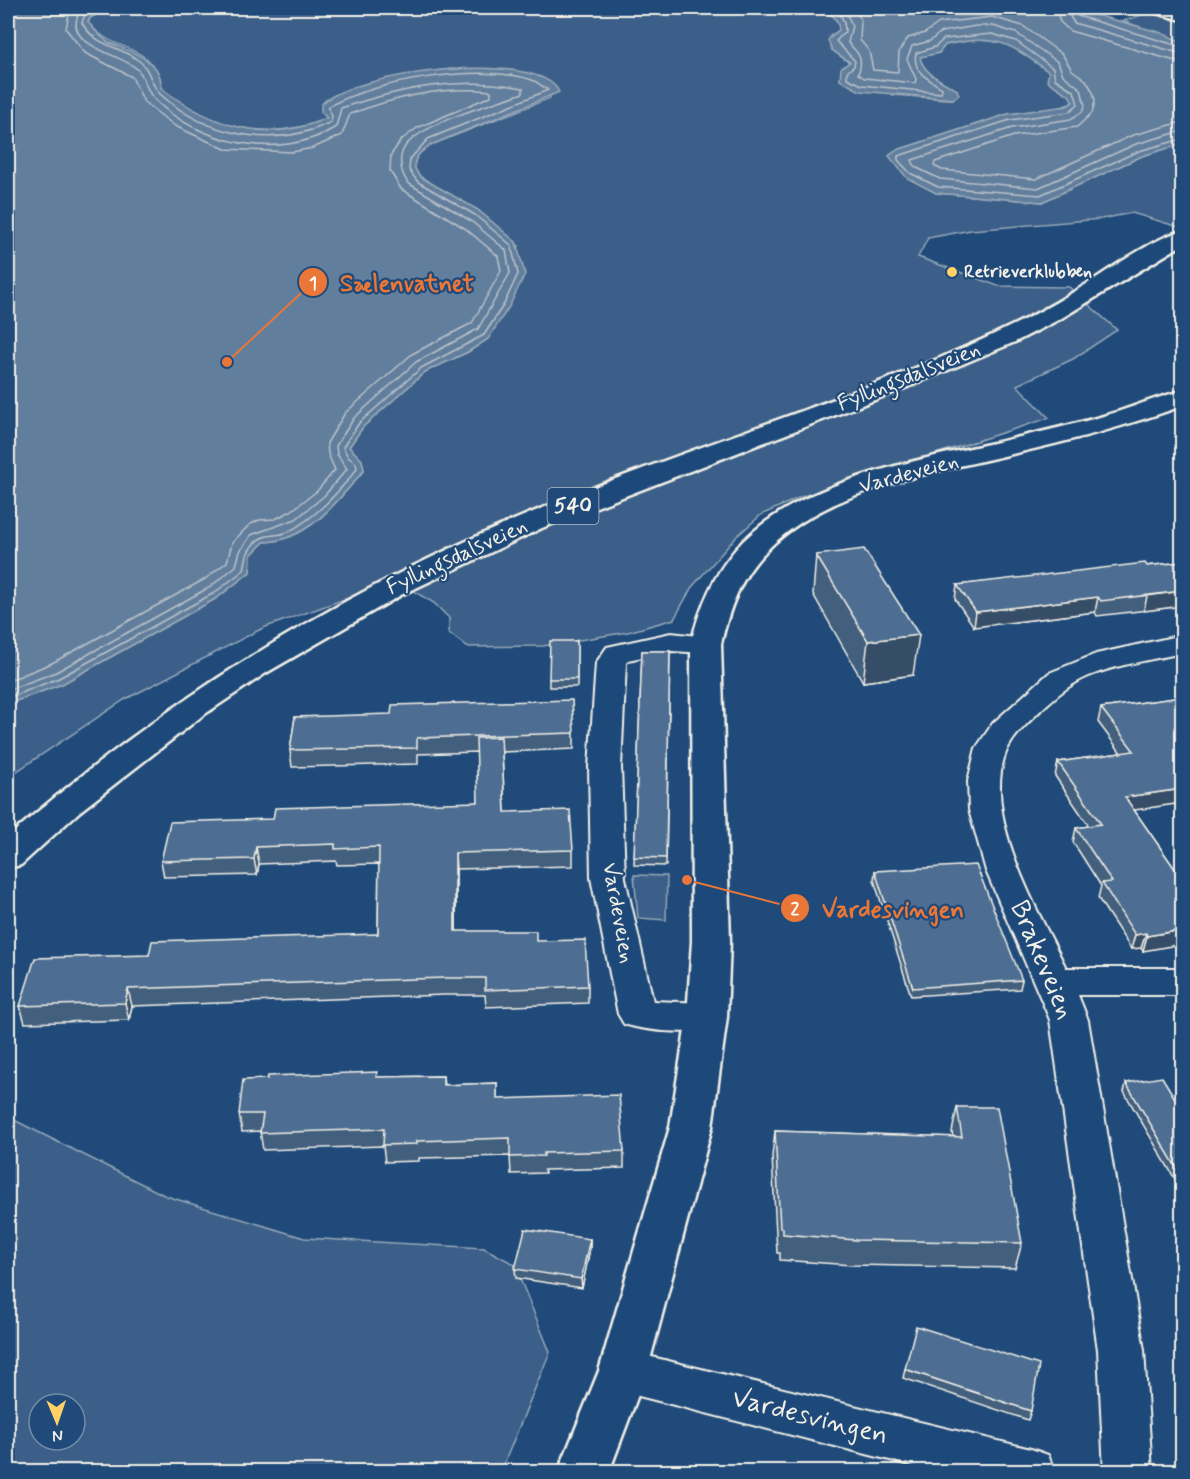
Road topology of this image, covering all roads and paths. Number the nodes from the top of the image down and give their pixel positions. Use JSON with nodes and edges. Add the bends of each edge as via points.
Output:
{"nodes":[{"id":1,"x":1154,"y":8,"type":"edge"},
{"id":2,"x":1182,"y":16,"type":"edge"},
{"id":3,"x":1182,"y":237,"type":"edge"},
{"id":4,"x":1182,"y":398,"type":"edge"},
{"id":5,"x":706,"y":644,"type":"junction"},
{"id":6,"x":1182,"y":644,"type":"edge"},
{"id":7,"x":8,"y":855,"type":"edge"},
{"id":8,"x":1182,"y":981,"type":"edge"},
{"id":9,"x":1056,"y":982,"type":"junction"},
{"id":10,"x":708,"y":1017,"type":"junction"},
{"id":11,"x":623,"y":1371,"type":"junction"},
{"id":12,"x":583,"y":1472,"type":"edge"},
{"id":13,"x":1031,"y":1472,"type":"edge"},
{"id":14,"x":1128,"y":1472,"type":"edge"}],
"edges":[{"from":1,"to":2,"type":"main road"},
{"from":3,"to":7,"type":"main road","name":"Fyllingsdalsveien","number":"540","via":[[1009,336],[854,400],[531,522],[342,612],[185,712],[56,811]]},
{"from":4,"to":5,"type":"main road","name":"Vardeveien","via":[[893,477],[820,502],[769,532],[749,553],[725,583]]},
{"from":5,"to":10,"type":"main road","name":"Vardeveien","via":[[711,941]]},
{"from":5,"to":10,"type":"street","name":"Vardeveien","via":[[671,642],[617,653],[611,663],[605,767],[608,878],[637,1014]]},
{"from":6,"to":9,"type":"street","name":"Brakeveien","via":[[1086,667],[1062,677],[1010,721],[992,750],[984,780],[988,822],[1005,875]]},
{"from":8,"to":9,"type":"street"},
{"from":9,"to":14,"type":"street","name":"Brakeveien","via":[[1069,1020],[1121,1350]]},
{"from":10,"to":11,"type":"main road","name":"Vardeveien","via":[[691,1127]]},
{"from":11,"to":12,"type":"main road","name":"Vardeveien"},
{"from":11,"to":13,"type":"street","name":"Vardesvingen"}]}
